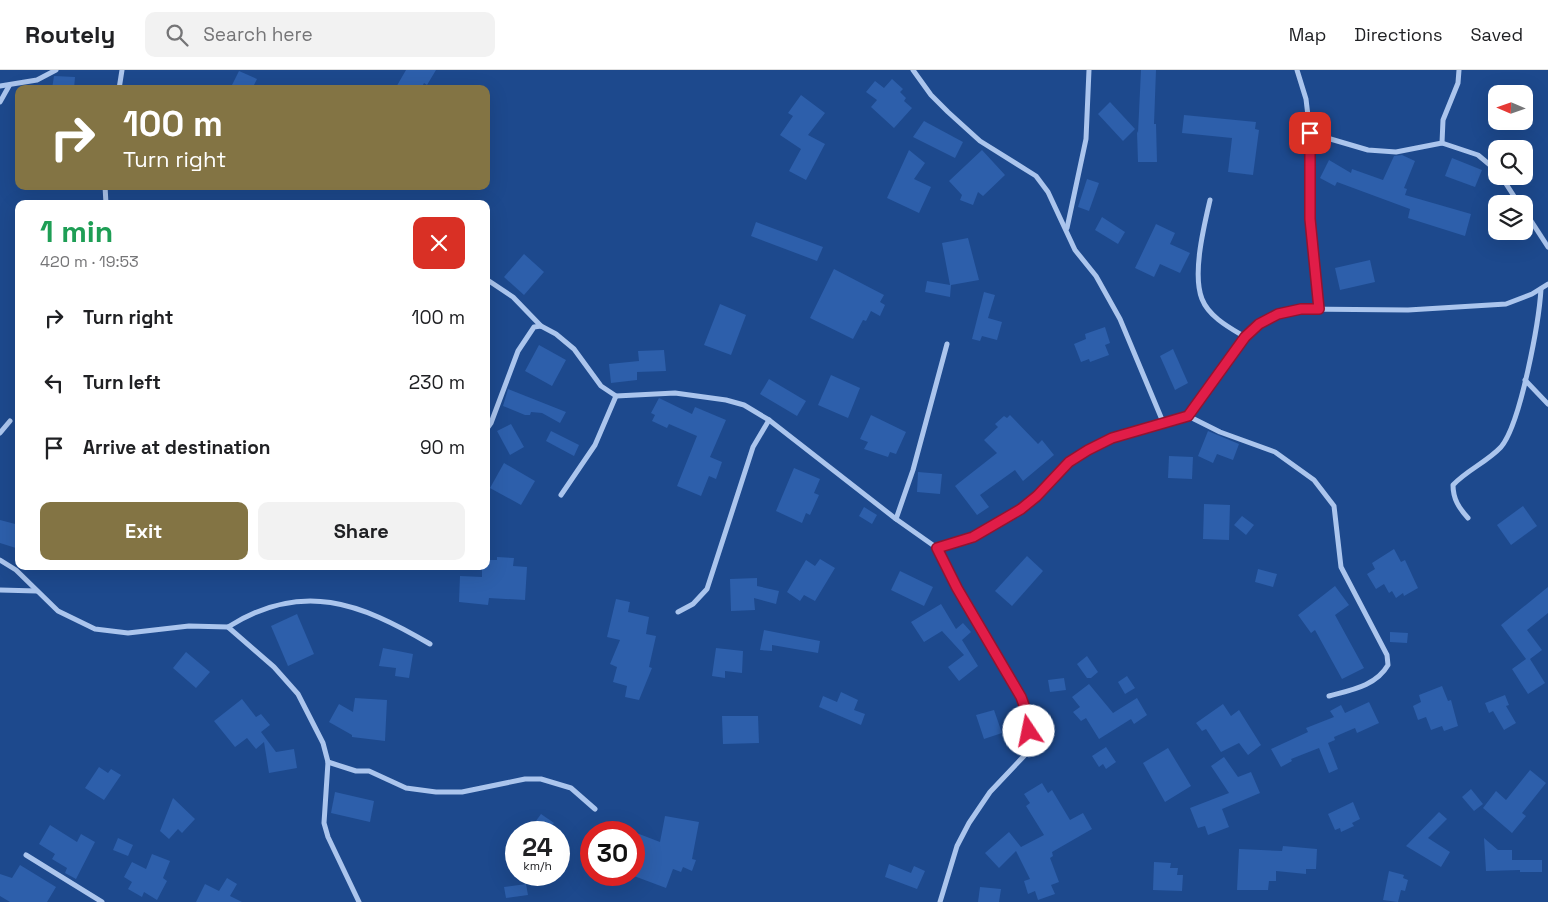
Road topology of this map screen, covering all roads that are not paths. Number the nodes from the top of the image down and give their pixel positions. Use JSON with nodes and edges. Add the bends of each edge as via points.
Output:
{"nodes":[{"id":1,"x":56,"y":70,"type":"edge"},
{"id":2,"x":122,"y":70,"type":"edge"},
{"id":3,"x":913,"y":70,"type":"edge"},
{"id":4,"x":1089,"y":70,"type":"edge"},
{"id":5,"x":1297,"y":70,"type":"edge"},
{"id":6,"x":1459,"y":70,"type":"edge"},
{"id":7,"x":120,"y":85,"type":"edge"},
{"id":8,"x":0,"y":86,"type":"edge"},
{"id":9,"x":9,"y":86,"type":"junction"},
{"id":10,"x":0,"y":102,"type":"edge"},
{"id":11,"x":1310,"y":133,"type":"junction"},
{"id":12,"x":1442,"y":143,"type":"junction"},
{"id":13,"x":1488,"y":163,"type":"edge"},
{"id":14,"x":1210,"y":200,"type":"dead end"},
{"id":15,"x":1533,"y":224,"type":"edge"},
{"id":16,"x":1067,"y":228,"type":"junction"},
{"id":17,"x":1548,"y":247,"type":"edge"},
{"id":18,"x":490,"y":281,"type":"edge"},
{"id":19,"x":1548,"y":284,"type":"edge"},
{"id":20,"x":1541,"y":289,"type":"junction"},
{"id":21,"x":1319,"y":309,"type":"junction"},
{"id":22,"x":541,"y":326,"type":"junction"},
{"id":23,"x":1245,"y":337,"type":"junction"},
{"id":24,"x":947,"y":344,"type":"dead end"},
{"id":25,"x":1524,"y":380,"type":"junction"},
{"id":26,"x":616,"y":396,"type":"junction"},
{"id":27,"x":1548,"y":404,"type":"edge"},
{"id":28,"x":1188,"y":416,"type":"junction"},
{"id":29,"x":770,"y":420,"type":"junction"},
{"id":30,"x":10,"y":421,"type":"dead end"},
{"id":31,"x":1163,"y":422,"type":"junction"},
{"id":32,"x":490,"y":424,"type":"edge"},
{"id":33,"x":0,"y":433,"type":"edge"},
{"id":34,"x":561,"y":495,"type":"dead end"},
{"id":35,"x":1468,"y":518,"type":"dead end"},
{"id":36,"x":896,"y":519,"type":"junction"},
{"id":37,"x":937,"y":548,"type":"junction"},
{"id":38,"x":0,"y":560,"type":"edge"},
{"id":39,"x":15,"y":569,"type":"edge"},
{"id":40,"x":16,"y":570,"type":"edge"},
{"id":41,"x":0,"y":590,"type":"edge"},
{"id":42,"x":38,"y":591,"type":"junction"},
{"id":43,"x":678,"y":612,"type":"dead end"},
{"id":44,"x":228,"y":627,"type":"junction"},
{"id":45,"x":430,"y":644,"type":"dead end"},
{"id":46,"x":1329,"y":696,"type":"dead end"},
{"id":47,"x":328,"y":762,"type":"junction"},
{"id":48,"x":595,"y":809,"type":"dead end"},
{"id":49,"x":26,"y":855,"type":"dead end"},
{"id":50,"x":102,"y":902,"type":"edge"},
{"id":51,"x":359,"y":902,"type":"edge"},
{"id":52,"x":940,"y":902,"type":"edge"}],
"edges":[{"from":1,"to":9,"type":"street","via":[[37,80]]},
{"from":2,"to":7,"type":"street"},
{"from":3,"to":16,"type":"street","via":[[931,95],[980,141],[1036,176]]},
{"from":4,"to":16,"type":"street","via":[[1086,139]]},
{"from":5,"to":11,"type":"street","via":[[1306,99]]},
{"from":6,"to":12,"type":"street","via":[[1458,83],[1444,120]]},
{"from":8,"to":9,"type":"street"},
{"from":9,"to":10,"type":"street"},
{"from":11,"to":12,"type":"street","via":[[1368,150],[1396,152]]},
{"from":11,"to":21,"type":"street","via":[[1310,219]]},
{"from":12,"to":13,"type":"street","via":[[1478,155]]},
{"from":14,"to":23,"type":"street","via":[[1201,240],[1199,276],[1202,299],[1220,320]]},
{"from":15,"to":17,"type":"street"},
{"from":16,"to":31,"type":"street","via":[[1075,250],[1096,276],[1120,319]]},
{"from":18,"to":22,"type":"street","via":[[531,312]]},
{"from":19,"to":20,"type":"street"},
{"from":20,"to":21,"type":"street","via":[[1506,304],[1408,310]]},
{"from":20,"to":25,"type":"street","via":[[1540,314]]},
{"from":21,"to":23,"type":"street","via":[[1278,314],[1259,324]]},
{"from":22,"to":26,"type":"street","via":[[574,350],[601,386]]},
{"from":22,"to":32,"type":"street","via":[[534,327],[518,351]]},
{"from":23,"to":28,"type":"street"},
{"from":24,"to":36,"type":"street","via":[[913,470]]},
{"from":25,"to":27,"type":"street"},
{"from":25,"to":35,"type":"street","via":[[1511,429],[1501,446],[1453,485],[1453,495]]},
{"from":26,"to":29,"type":"street","via":[[704,396],[744,406]]},
{"from":26,"to":34,"type":"street","via":[[595,445]]},
{"from":28,"to":31,"type":"street"},
{"from":28,"to":46,"type":"street","via":[[1220,432],[1276,452],[1314,480],[1334,506],[1341,567],[1387,655],[1388,665],[1384,673],[1374,680]]},
{"from":29,"to":36,"type":"street"},
{"from":29,"to":43,"type":"street","via":[[753,447],[707,589],[693,604]]},
{"from":30,"to":33,"type":"street"},
{"from":31,"to":37,"type":"street","via":[[1112,438],[1088,450],[1069,462],[1021,509],[973,537]]},
{"from":36,"to":37,"type":"street"},
{"from":37,"to":52,"type":"street","via":[[1021,697],[1028,716],[1030,746],[990,792],[969,823],[957,846]]},
{"from":38,"to":39,"type":"street"},
{"from":40,"to":42,"type":"street"},
{"from":41,"to":42,"type":"street"},
{"from":42,"to":44,"type":"street","via":[[58,611],[95,629],[128,633],[189,626]]},
{"from":44,"to":45,"type":"street","via":[[250,613],[274,605],[303,601],[334,602],[383,618]]},
{"from":44,"to":47,"type":"street","via":[[261,655],[298,694],[318,730]]},
{"from":47,"to":48,"type":"street","via":[[369,772],[406,788],[436,792],[462,792],[525,779],[541,779],[571,788]]},
{"from":47,"to":51,"type":"street","via":[[324,823]]},
{"from":49,"to":50,"type":"street"}]}
